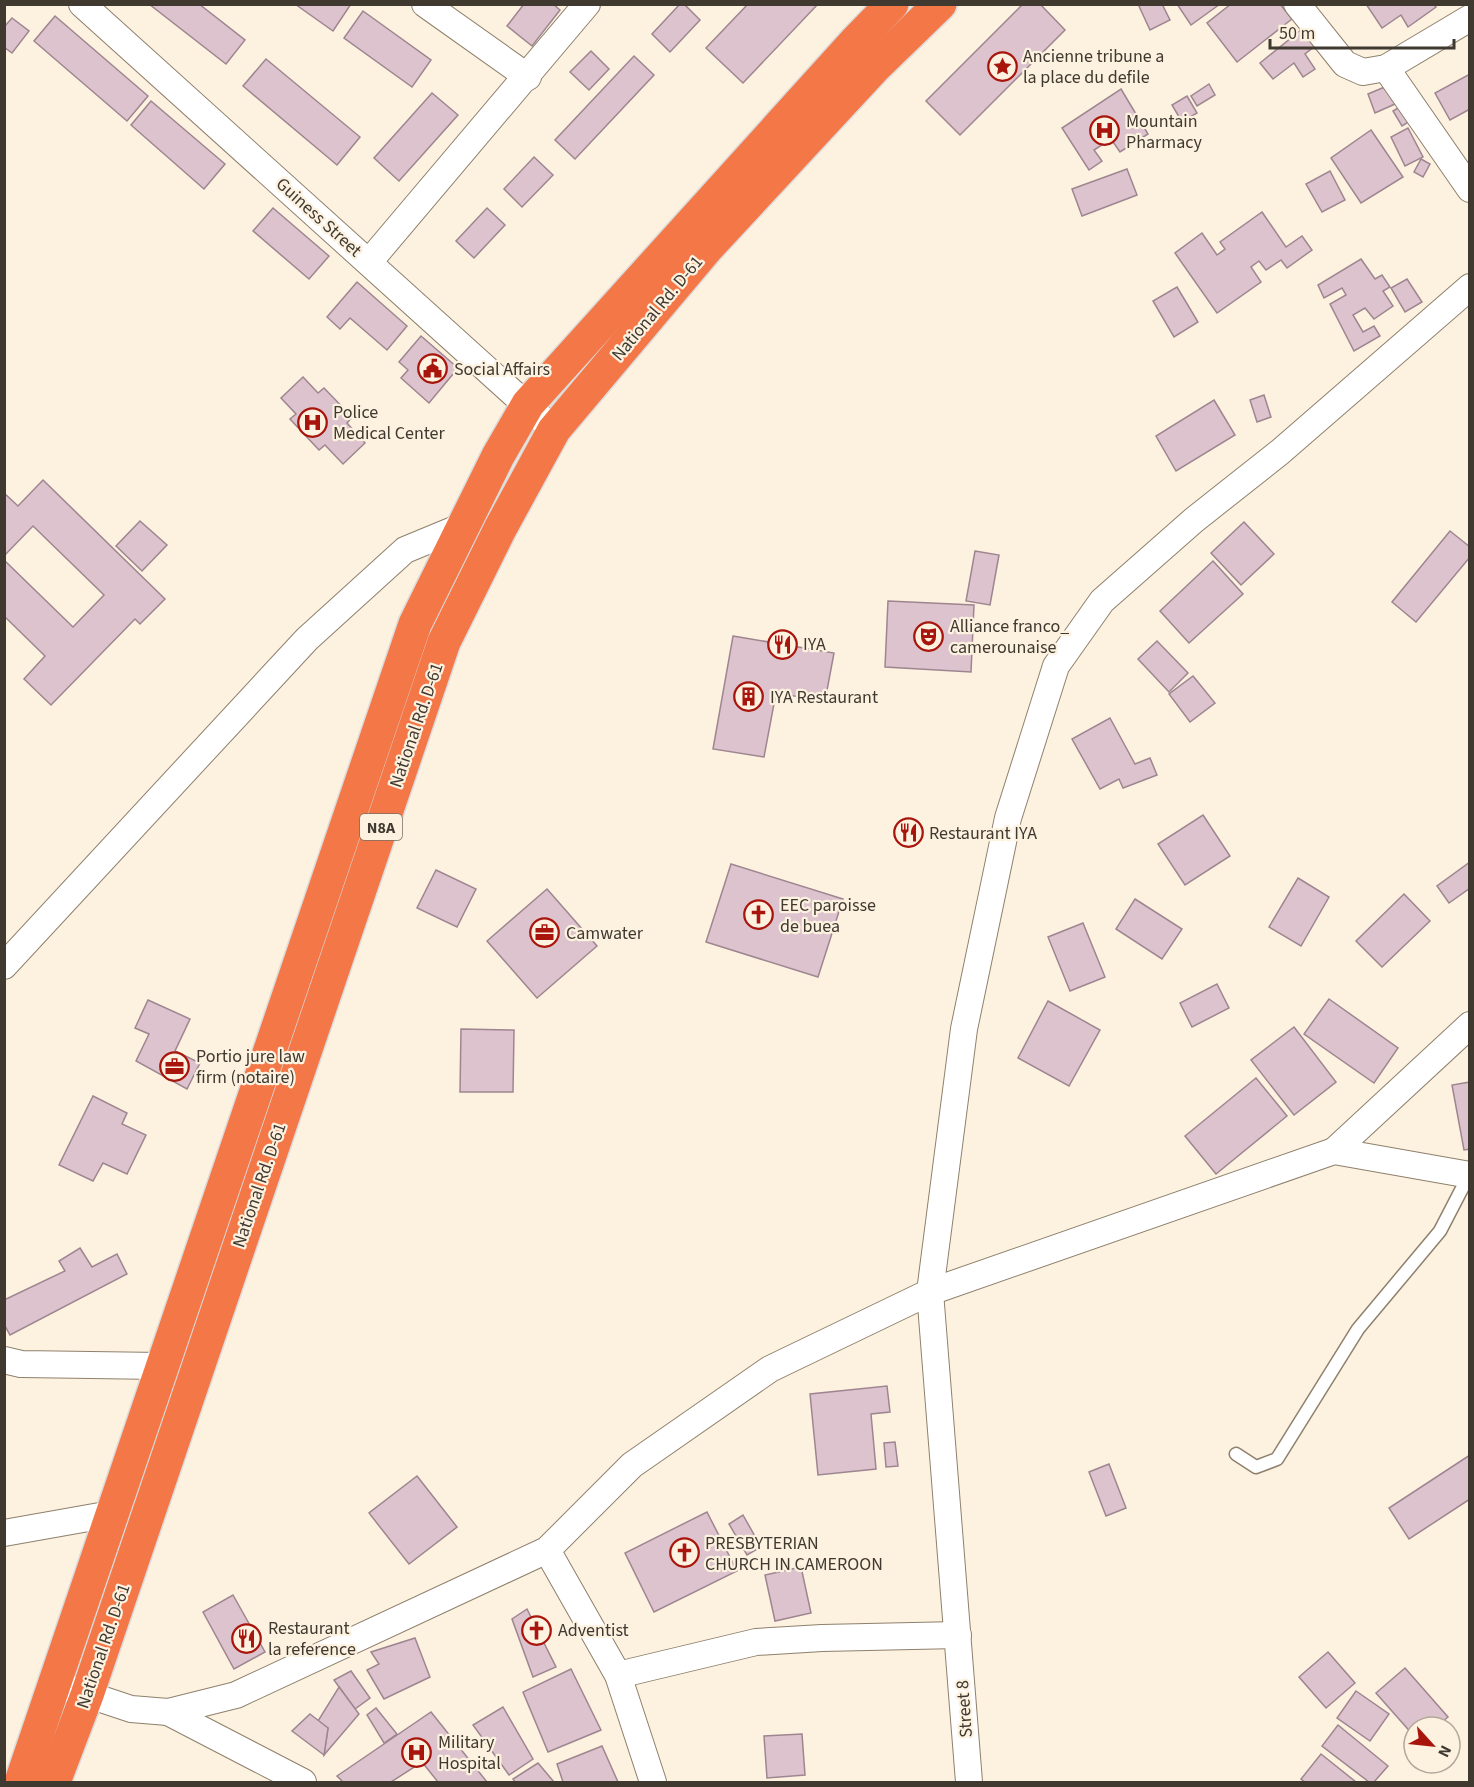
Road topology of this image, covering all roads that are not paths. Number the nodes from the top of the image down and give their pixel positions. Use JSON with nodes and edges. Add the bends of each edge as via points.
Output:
{"nodes":[{"id":1,"x":82,"y":4,"type":"edge"},
{"id":2,"x":425,"y":4,"type":"edge"},
{"id":3,"x":587,"y":4,"type":"edge"},
{"id":4,"x":892,"y":4,"type":"edge"},
{"id":5,"x":940,"y":4,"type":"edge"},
{"id":6,"x":1296,"y":4,"type":"edge"},
{"id":7,"x":1470,"y":18,"type":"edge"},
{"id":8,"x":1386,"y":68,"type":"junction"},
{"id":9,"x":528,"y":77,"type":"junction"},
{"id":10,"x":1470,"y":189,"type":"edge"},
{"id":11,"x":369,"y":262,"type":"junction"},
{"id":12,"x":1470,"y":287,"type":"edge"},
{"id":13,"x":528,"y":404,"type":"junction"},
{"id":14,"x":554,"y":430,"type":"junction"},
{"id":15,"x":462,"y":526,"type":"junction"},
{"id":16,"x":4,"y":966,"type":"edge"},
{"id":17,"x":1470,"y":1025,"type":"edge"},
{"id":18,"x":1334,"y":1150,"type":"junction"},
{"id":19,"x":1469,"y":1175,"type":"edge"},
{"id":20,"x":930,"y":1292,"type":"junction"},
{"id":21,"x":4,"y":1360,"type":"edge"},
{"id":22,"x":161,"y":1366,"type":"junction"},
{"id":23,"x":1236,"y":1454,"type":"dead end"},
{"id":24,"x":111,"y":1514,"type":"junction"},
{"id":25,"x":4,"y":1533,"type":"edge"},
{"id":26,"x":547,"y":1550,"type":"junction"},
{"id":27,"x":958,"y":1635,"type":"junction"},
{"id":28,"x":618,"y":1675,"type":"junction"},
{"id":29,"x":56,"y":1684,"type":"junction"},
{"id":30,"x":87,"y":1695,"type":"junction"},
{"id":31,"x":168,"y":1712,"type":"junction"},
{"id":32,"x":21,"y":1782,"type":"edge"},
{"id":33,"x":54,"y":1782,"type":"edge"},
{"id":34,"x":303,"y":1782,"type":"edge"},
{"id":35,"x":653,"y":1782,"type":"edge"},
{"id":36,"x":969,"y":1782,"type":"edge"}],
"edges":[{"from":1,"to":11,"type":"street","name":"Guiness Street"},
{"from":2,"to":9,"type":"street"},
{"from":3,"to":9,"type":"street"},
{"from":4,"to":13,"type":"highway","name":"National Rd. D-61","number":"N8A"},
{"from":5,"to":14,"type":"highway","name":"National Rd. D-61","number":"N8A","via":[[874,68],[708,247]]},
{"from":6,"to":8,"type":"street","via":[[1345,64],[1363,72]]},
{"from":7,"to":8,"type":"street"},
{"from":8,"to":10,"type":"street"},
{"from":9,"to":11,"type":"street"},
{"from":11,"to":13,"type":"street","name":"Guiness Street"},
{"from":12,"to":20,"type":"street","name":"Street 8","via":[[1102,601],[1056,666],[1008,818],[964,1029]]},
{"from":13,"to":14,"type":"street","name":"Guiness Street"},
{"from":13,"to":15,"type":"highway","name":"National Rd. D-61","number":"N8A"},
{"from":14,"to":30,"type":"highway","name":"National Rd. D-61","number":"N8A","via":[[444,642]]},
{"from":15,"to":16,"type":"street","via":[[405,550],[307,639]]},
{"from":15,"to":22,"type":"highway","name":"National Rd. D-61","number":"N8A","via":[[415,624]]},
{"from":17,"to":18,"type":"street"},
{"from":18,"to":19,"type":"street"},
{"from":18,"to":20,"type":"street"},
{"from":19,"to":23,"type":"lane","via":[[1440,1231],[1358,1329],[1277,1459],[1256,1467]]},
{"from":20,"to":26,"type":"street","via":[[770,1369],[632,1465]]},
{"from":20,"to":27,"type":"street","name":"Street 8"},
{"from":21,"to":22,"type":"street","via":[[21,1364]]},
{"from":22,"to":24,"type":"highway","name":"National Rd. D-61","number":"N8A"},
{"from":24,"to":25,"type":"street"},
{"from":24,"to":29,"type":"highway","name":"National Rd. D-61","number":"N8A"},
{"from":26,"to":28,"type":"street"},
{"from":26,"to":31,"type":"street","via":[[236,1695]]},
{"from":27,"to":28,"type":"street","via":[[756,1642]]},
{"from":27,"to":36,"type":"street","name":"Street 8"},
{"from":28,"to":35,"type":"street"},
{"from":29,"to":30,"type":"street"},
{"from":29,"to":32,"type":"highway","name":"National Rd. D-61","number":"N8A"},
{"from":30,"to":31,"type":"street","via":[[131,1709]]},
{"from":30,"to":33,"type":"highway","name":"National Rd. D-61","number":"N8A"},
{"from":31,"to":34,"type":"street"}]}
